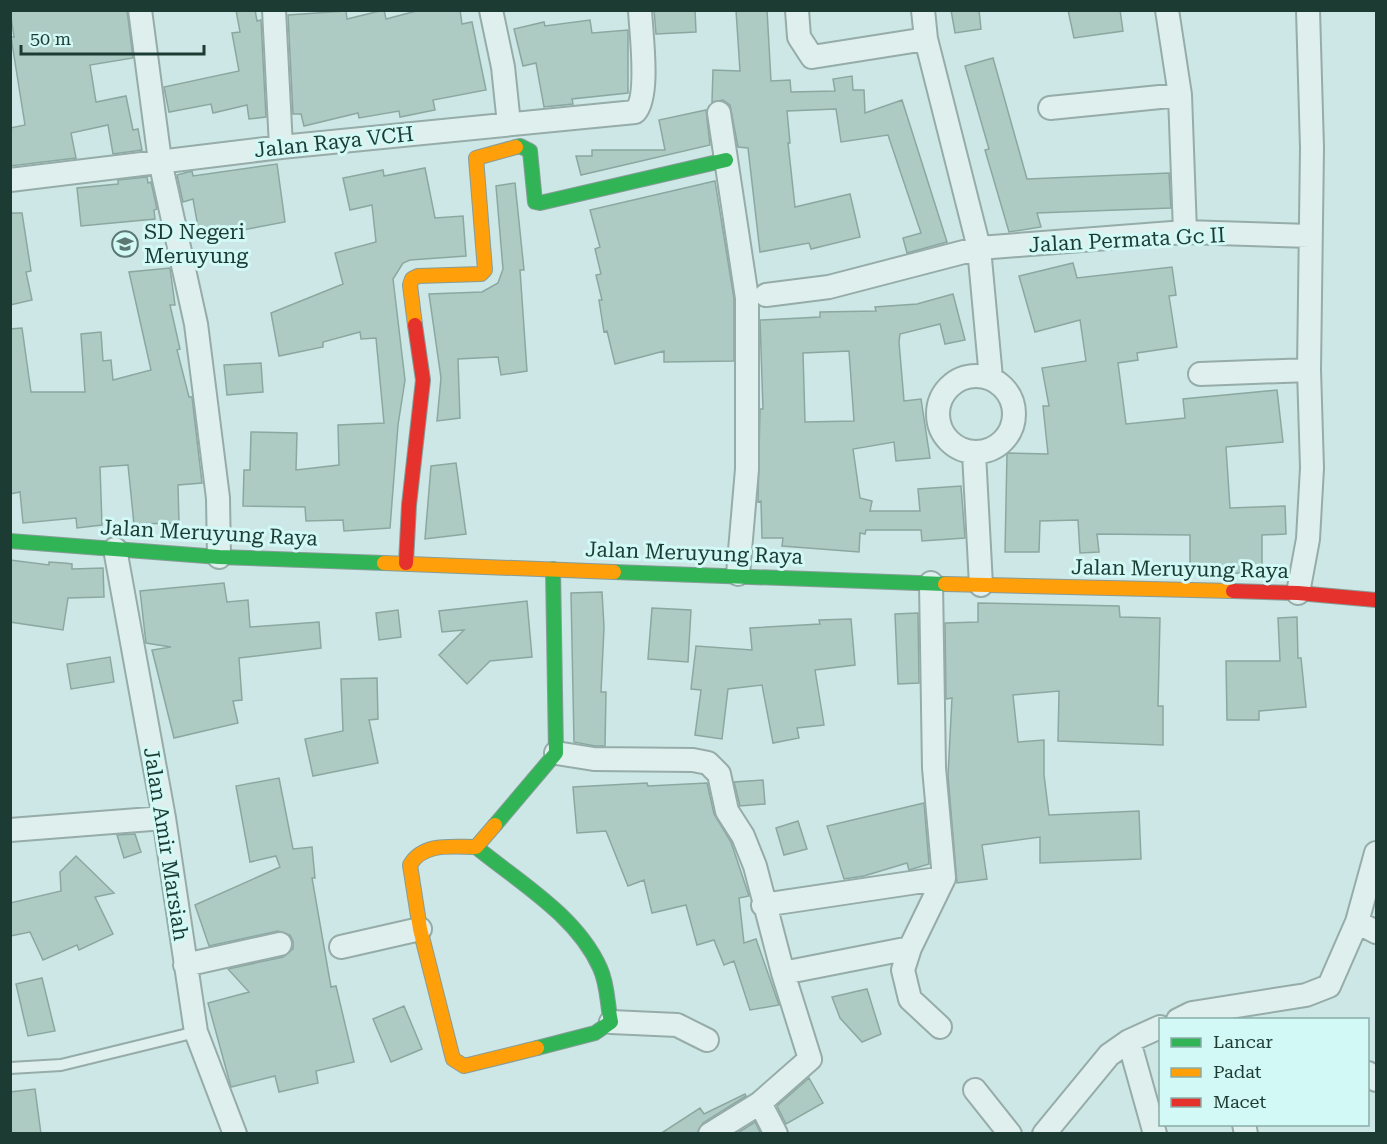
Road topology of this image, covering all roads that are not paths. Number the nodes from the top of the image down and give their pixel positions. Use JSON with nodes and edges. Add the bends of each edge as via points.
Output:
{"nodes":[{"id":1,"x":140,"y":10,"type":"edge"},
{"id":2,"x":274,"y":10,"type":"edge"},
{"id":3,"x":491,"y":10,"type":"edge"},
{"id":4,"x":640,"y":10,"type":"edge"},
{"id":5,"x":797,"y":10,"type":"edge"},
{"id":6,"x":923,"y":10,"type":"edge"},
{"id":7,"x":1167,"y":10,"type":"edge"},
{"id":8,"x":1308,"y":10,"type":"edge"},
{"id":9,"x":926,"y":39,"type":"junction"},
{"id":10,"x":1180,"y":95,"type":"junction"},
{"id":11,"x":1050,"y":108,"type":"dead end"},
{"id":12,"x":719,"y":112,"type":"dead end"},
{"id":13,"x":509,"y":124,"type":"junction"},
{"id":14,"x":281,"y":147,"type":"junction"},
{"id":15,"x":160,"y":160,"type":"junction"},
{"id":16,"x":726,"y":160,"type":"junction"},
{"id":17,"x":10,"y":180,"type":"edge"},
{"id":18,"x":1185,"y":232,"type":"junction"},
{"id":19,"x":1310,"y":236,"type":"junction"},
{"id":20,"x":980,"y":248,"type":"junction"},
{"id":21,"x":766,"y":295,"type":"dead end"},
{"id":22,"x":1310,"y":370,"type":"junction"},
{"id":23,"x":1200,"y":374,"type":"dead end"},
{"id":24,"x":991,"y":378,"type":"junction"},
{"id":25,"x":974,"y":453,"type":"junction"},
{"id":26,"x":10,"y":541,"type":"edge"},
{"id":27,"x":114,"y":549,"type":"junction"},
{"id":28,"x":219,"y":557,"type":"junction"},
{"id":29,"x":406,"y":563,"type":"junction"},
{"id":30,"x":553,"y":569,"type":"junction"},
{"id":31,"x":738,"y":574,"type":"junction"},
{"id":32,"x":931,"y":583,"type":"junction"},
{"id":33,"x":981,"y":585,"type":"junction"},
{"id":34,"x":1298,"y":593,"type":"junction"},
{"id":35,"x":1377,"y":600,"type":"edge"},
{"id":36,"x":556,"y":753,"type":"junction"},
{"id":37,"x":164,"y":818,"type":"junction"},
{"id":38,"x":10,"y":830,"type":"edge"},
{"id":39,"x":476,"y":847,"type":"junction"},
{"id":40,"x":1377,"y":853,"type":"edge"},
{"id":41,"x":944,"y":878,"type":"junction"},
{"id":42,"x":763,"y":905,"type":"junction"},
{"id":43,"x":1367,"y":927,"type":"edge"},
{"id":44,"x":420,"y":929,"type":"junction"},
{"id":45,"x":280,"y":944,"type":"dead end"},
{"id":46,"x":341,"y":947,"type":"dead end"},
{"id":47,"x":910,"y":948,"type":"junction"},
{"id":48,"x":185,"y":965,"type":"junction"},
{"id":49,"x":783,"y":974,"type":"junction"},
{"id":50,"x":1182,"y":1018,"type":"edge"},
{"id":51,"x":611,"y":1022,"type":"junction"},
{"id":52,"x":940,"y":1028,"type":"dead end"},
{"id":53,"x":1159,"y":1028,"type":"edge"},
{"id":54,"x":196,"y":1032,"type":"junction"},
{"id":55,"x":707,"y":1040,"type":"dead end"},
{"id":56,"x":1129,"y":1041,"type":"junction"},
{"id":57,"x":10,"y":1068,"type":"edge"},
{"id":58,"x":975,"y":1090,"type":"dead end"},
{"id":59,"x":760,"y":1103,"type":"junction"},
{"id":60,"x":235,"y":1134,"type":"edge"},
{"id":61,"x":710,"y":1134,"type":"edge"},
{"id":62,"x":776,"y":1134,"type":"edge"},
{"id":63,"x":1010,"y":1134,"type":"edge"},
{"id":64,"x":1044,"y":1134,"type":"edge"},
{"id":65,"x":1155,"y":1134,"type":"edge"}],
"edges":[{"from":1,"to":15,"type":"street"},
{"from":2,"to":14,"type":"street"},
{"from":3,"to":13,"type":"street"},
{"from":4,"to":13,"type":"street","name":"Jalan Raya VCH","via":[[642,101],[634,112]]},
{"from":5,"to":9,"type":"street","via":[[799,37],[812,57]]},
{"from":6,"to":9,"type":"street"},
{"from":7,"to":10,"type":"street"},
{"from":8,"to":19,"type":"street"},
{"from":9,"to":20,"type":"street"},
{"from":10,"to":11,"type":"street"},
{"from":10,"to":18,"type":"street"},
{"from":12,"to":16,"type":"street"},
{"from":13,"to":14,"type":"street","name":"Jalan Raya VCH"},
{"from":14,"to":15,"type":"street","name":"Jalan Raya VCH"},
{"from":15,"to":17,"type":"street","name":"Jalan Raya VCH"},
{"from":15,"to":28,"type":"street","via":[[196,324],[218,498]]},
{"from":16,"to":29,"type":"street","via":[[540,203],[535,202],[530,151],[526,147],[476,158],[485,270],[481,274],[412,279],[410,285],[423,380]]},
{"from":16,"to":31,"type":"street","via":[[747,298],[747,469]]},
{"from":18,"to":19,"type":"street","name":"Jalan Permata Gc II"},
{"from":18,"to":20,"type":"street","name":"Jalan Permata Gc II"},
{"from":19,"to":22,"type":"street"},
{"from":20,"to":21,"type":"street","name":"Jalan Permata Gc II","via":[[829,287]]},
{"from":20,"to":24,"type":"street"},
{"from":22,"to":23,"type":"street"},
{"from":22,"to":34,"type":"street","via":[[1312,468],[1308,539]]},
{"from":24,"to":25,"type":"street","via":[[1004,387],[1015,415],[1002,443]]},
{"from":24,"to":25,"type":"street","via":[[962,378],[949,386],[941,398],[940,427],[948,440]]},
{"from":25,"to":33,"type":"street"},
{"from":26,"to":27,"type":"street","name":"Jalan Meruyung Raya"},
{"from":27,"to":28,"type":"street","name":"Jalan Meruyung Raya"},
{"from":27,"to":37,"type":"street","name":"Jalan Amir Marsiah"},
{"from":28,"to":29,"type":"street","name":"Jalan Meruyung Raya"},
{"from":29,"to":30,"type":"street","name":"Jalan Meruyung Raya"},
{"from":30,"to":31,"type":"street","name":"Jalan Meruyung Raya"},
{"from":30,"to":36,"type":"street"},
{"from":31,"to":32,"type":"street","name":"Jalan Meruyung Raya"},
{"from":32,"to":33,"type":"street","name":"Jalan Meruyung Raya"},
{"from":32,"to":41,"type":"street","via":[[934,768]]},
{"from":33,"to":34,"type":"street","name":"Jalan Meruyung Raya"},
{"from":34,"to":35,"type":"street","name":"Jalan Meruyung Raya"},
{"from":36,"to":39,"type":"street"},
{"from":36,"to":42,"type":"street","via":[[594,759],[708,763],[719,774],[727,812],[743,836]]},
{"from":37,"to":38,"type":"street"},
{"from":37,"to":48,"type":"street","name":"Jalan Amir Marsiah"},
{"from":39,"to":44,"type":"street","via":[[422,850],[412,858]]},
{"from":39,"to":51,"type":"street","via":[[567,923],[589,948],[601,969]]},
{"from":40,"to":43,"type":"street"},
{"from":41,"to":42,"type":"street"},
{"from":41,"to":47,"type":"street"},
{"from":42,"to":49,"type":"street"},
{"from":43,"to":50,"type":"street","via":[[1329,986],[1320,992],[1192,1013]]},
{"from":44,"to":46,"type":"street"},
{"from":44,"to":51,"type":"street","via":[[449,1048],[453,1059],[465,1066],[595,1033]]},
{"from":45,"to":48,"type":"street"},
{"from":47,"to":49,"type":"street"},
{"from":47,"to":52,"type":"street","via":[[903,970],[910,999]]},
{"from":48,"to":54,"type":"street","name":"Jalan Amir Marsiah"},
{"from":49,"to":59,"type":"street","via":[[810,1059]]},
{"from":51,"to":55,"type":"street","via":[[677,1025]]},
{"from":53,"to":56,"type":"street"},
{"from":54,"to":57,"type":"lane","via":[[62,1065]]},
{"from":54,"to":60,"type":"street","name":"Jalan Amir Marsiah"},
{"from":56,"to":64,"type":"street","via":[[1109,1055]]},
{"from":56,"to":65,"type":"street"},
{"from":58,"to":63,"type":"street"},
{"from":59,"to":61,"type":"street"},
{"from":59,"to":62,"type":"street"}]}
